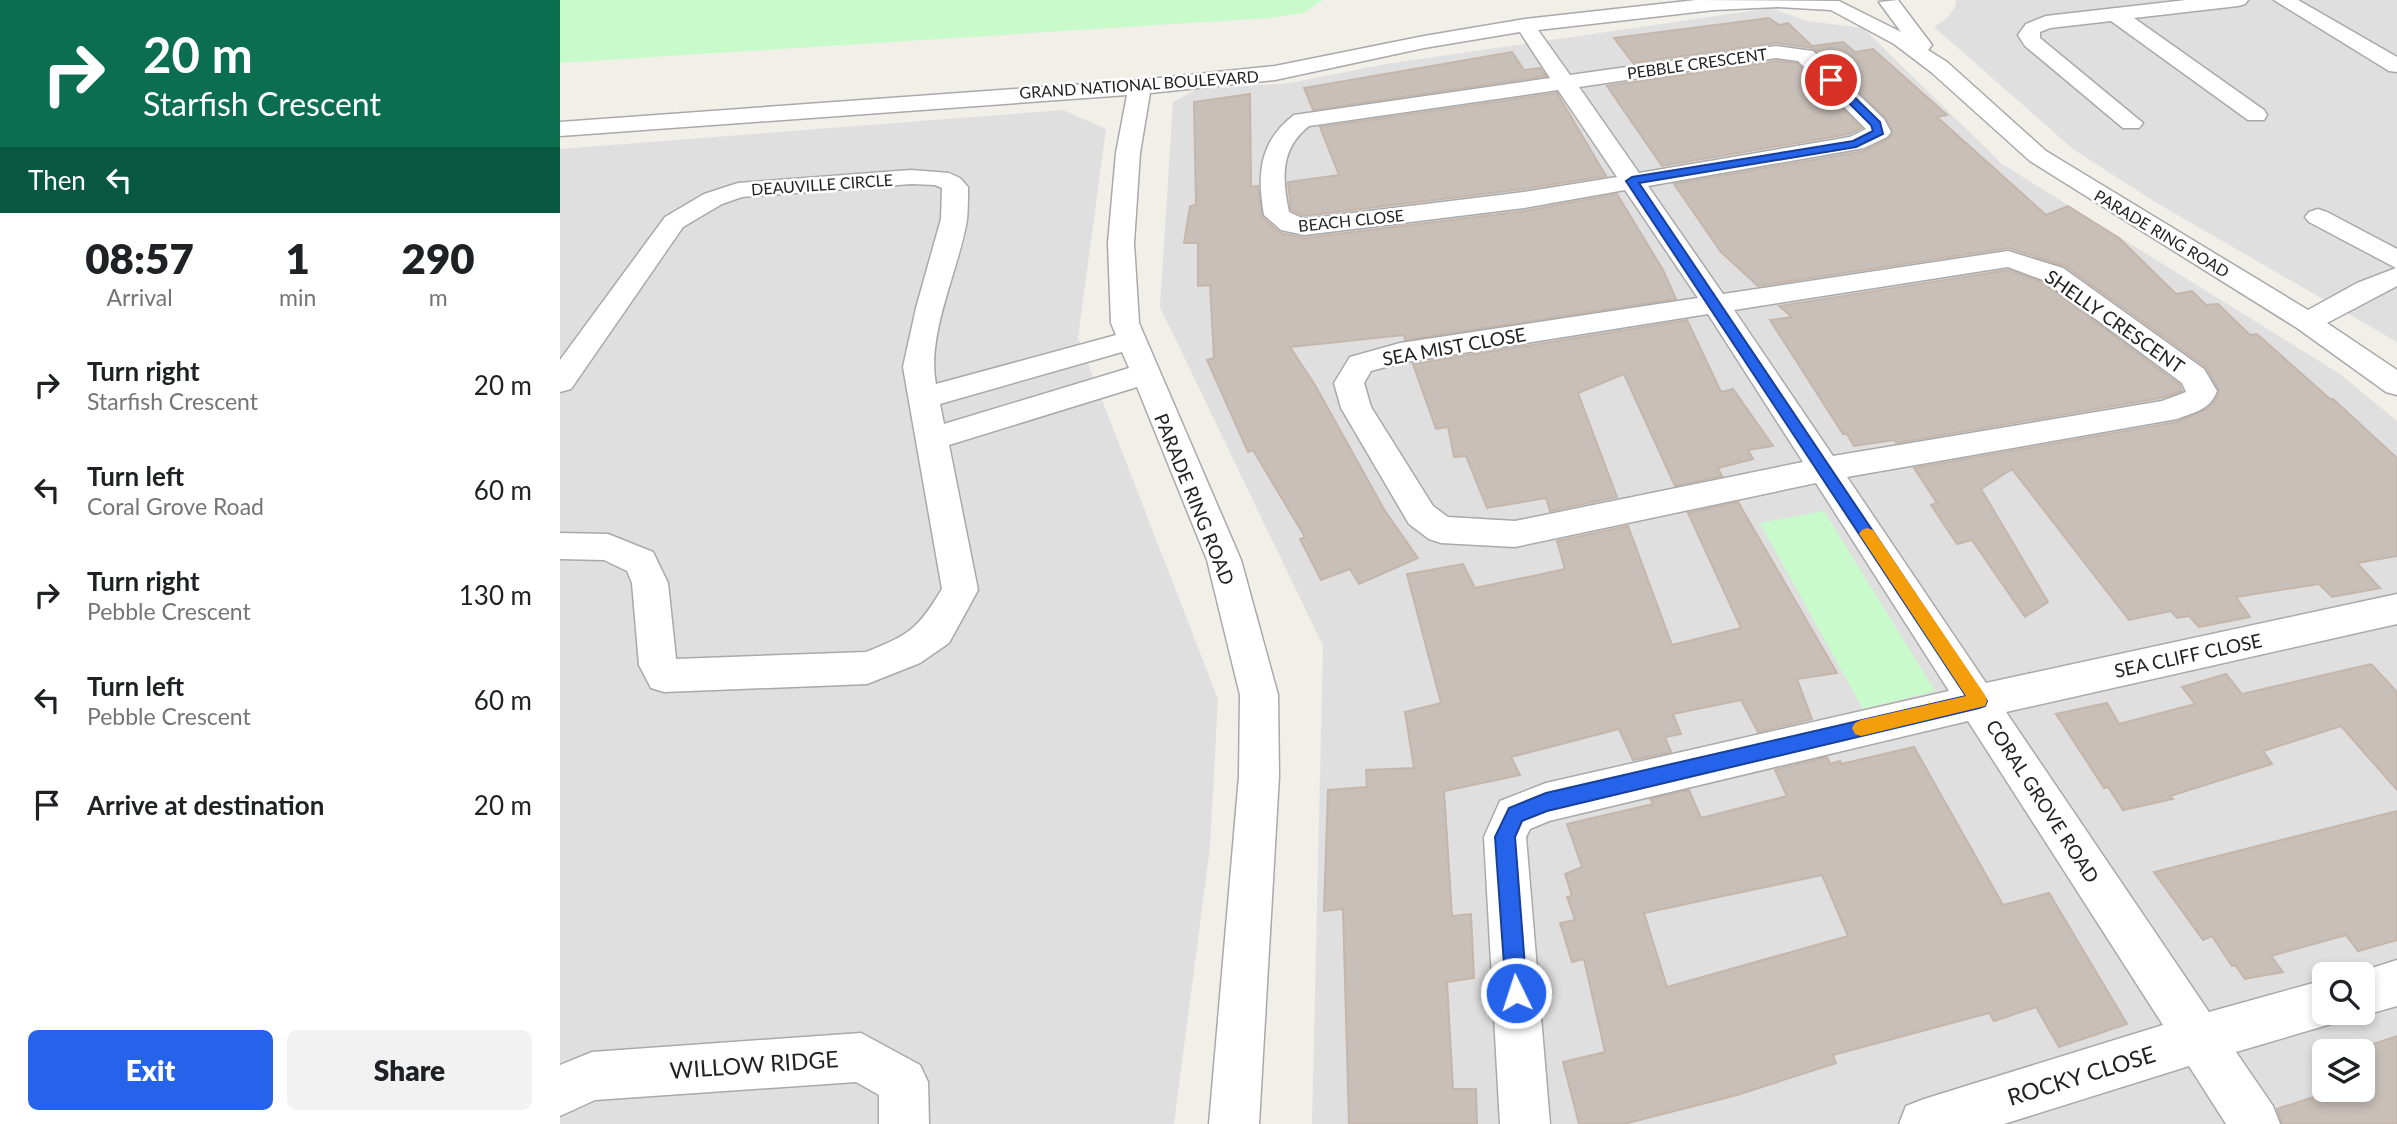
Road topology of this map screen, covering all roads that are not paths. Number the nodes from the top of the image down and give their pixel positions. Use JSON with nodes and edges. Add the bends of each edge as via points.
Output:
{"nodes":[{"id":1,"x":2238,"y":0,"type":"edge"},
{"id":2,"x":2284,"y":0,"type":"edge"},
{"id":3,"x":1890,"y":1,"type":"edge"},
{"id":4,"x":2214,"y":1,"type":"edge"},
{"id":5,"x":1720,"y":2,"type":"edge"},
{"id":6,"x":1824,"y":4,"type":"edge"},
{"id":7,"x":2115,"y":14,"type":"junction"},
{"id":8,"x":1525,"y":25,"type":"junction"},
{"id":9,"x":2397,"y":66,"type":"edge"},
{"id":10,"x":1939,"y":67,"type":"junction"},
{"id":11,"x":1565,"y":81,"type":"junction"},
{"id":12,"x":1140,"y":86,"type":"junction"},
{"id":13,"x":2256,"y":115,"type":"dead end"},
{"id":14,"x":2132,"y":122,"type":"dead end"},
{"id":15,"x":560,"y":129,"type":"edge"},
{"id":16,"x":1632,"y":181,"type":"junction"},
{"id":17,"x":2318,"y":217,"type":"dead end"},
{"id":18,"x":2390,"y":251,"type":"edge"},
{"id":19,"x":2397,"y":276,"type":"edge"},
{"id":20,"x":1716,"y":304,"type":"junction"},
{"id":21,"x":2307,"y":322,"type":"junction"},
{"id":22,"x":1131,"y":340,"type":"junction"},
{"id":23,"x":1145,"y":374,"type":"junction"},
{"id":24,"x":560,"y":382,"type":"edge"},
{"id":25,"x":2397,"y":385,"type":"edge"},
{"id":26,"x":923,"y":398,"type":"junction"},
{"id":27,"x":932,"y":439,"type":"junction"},
{"id":28,"x":1824,"y":469,"type":"junction"},
{"id":29,"x":560,"y":546,"type":"edge"},
{"id":30,"x":2397,"y":609,"type":"edge"},
{"id":31,"x":1979,"y":701,"type":"junction"},
{"id":32,"x":2397,"y":983,"type":"edge"},
{"id":33,"x":2375,"y":989,"type":"edge"},
{"id":34,"x":2312,"y":1007,"type":"edge"},
{"id":35,"x":2197,"y":1039,"type":"junction"},
{"id":36,"x":560,"y":1091,"type":"edge"},
{"id":37,"x":904,"y":1124,"type":"edge"},
{"id":38,"x":1234,"y":1124,"type":"edge"},
{"id":39,"x":1525,"y":1124,"type":"edge"},
{"id":40,"x":1924,"y":1124,"type":"edge"},
{"id":41,"x":2255,"y":1124,"type":"edge"}],
"edges":[{"from":1,"to":4,"type":"street"},
{"from":2,"to":9,"type":"street"},
{"from":3,"to":6,"type":"street","name":"GRAND NATIONAL BOULEVARD","via":[[1868,7]]},
{"from":3,"to":10,"type":"street","name":"PARADE RING ROAD"},
{"from":4,"to":7,"type":"street"},
{"from":5,"to":6,"type":"street","name":"GRAND NATIONAL BOULEVARD"},
{"from":5,"to":8,"type":"street","name":"GRAND NATIONAL BOULEVARD"},
{"from":6,"to":10,"type":"street","name":"PARADE RING ROAD","via":[[1901,40]]},
{"from":7,"to":13,"type":"street"},
{"from":7,"to":14,"type":"street","via":[[2046,22],[2028,35]]},
{"from":8,"to":11,"type":"street","name":"CORAL GROVE ROAD"},
{"from":8,"to":12,"type":"street","name":"GRAND NATIONAL BOULEVARD","via":[[1275,73]]},
{"from":10,"to":21,"type":"street","name":"PARADE RING ROAD","via":[[2038,156]]},
{"from":11,"to":16,"type":"street","name":"CORAL GROVE ROAD"},
{"from":11,"to":16,"type":"street","name":"PEBBLE CRESCENT","via":[[1793,53],[1816,65],[1879,132],[1856,143]]},
{"from":11,"to":16,"type":"street","name":"BEACH CLOSE","via":[[1302,120],[1287,130],[1272,164],[1277,215],[1290,225],[1304,227],[1524,200]]},
{"from":12,"to":15,"type":"street","name":"GRAND NATIONAL BOULEVARD"},
{"from":12,"to":22,"type":"street","name":"PARADE RING ROAD","via":[[1128,153],[1121,243],[1125,323]]},
{"from":16,"to":20,"type":"street","name":"CORAL GROVE ROAD"},
{"from":17,"to":18,"type":"street"},
{"from":19,"to":21,"type":"street"},
{"from":20,"to":28,"type":"street","name":"CORAL GROVE ROAD"},
{"from":20,"to":28,"type":"street","name":"SHELLY CRESCENT","via":[[2008,260],[2053,274],[2193,376],[2202,391],[2199,399],[2166,411]]},
{"from":20,"to":28,"type":"street","name":"SEA MIST CLOSE","via":[[1400,353],[1360,364],[1349,383],[1356,408],[1421,515],[1441,530],[1515,534]]},
{"from":21,"to":25,"type":"street","name":"PARADE RING ROAD"},
{"from":22,"to":23,"type":"street","name":"PARADE RING ROAD"},
{"from":22,"to":26,"type":"street"},
{"from":23,"to":27,"type":"street"},
{"from":23,"to":38,"type":"street","name":"PARADE RING ROAD","via":[[1224,560],[1259,695],[1259,776]]},
{"from":24,"to":26,"type":"street","name":"DEAUVILLE CIRCLE","via":[[674,222],[696,208],[738,190],[935,177],[956,187],[956,198],[918,367]]},
{"from":26,"to":27,"type":"street","name":"DEAUVILLE CIRCLE"},
{"from":27,"to":29,"type":"street","name":"DEAUVILLE CIRCLE","via":[[960,590],[936,632],[907,652],[867,668],[664,676],[658,665],[650,583],[640,562],[608,547]]},
{"from":28,"to":31,"type":"street","name":"CORAL GROVE ROAD"},
{"from":30,"to":31,"type":"street","name":"SEA CLIFF CLOSE"},
{"from":31,"to":35,"type":"street","name":"CORAL GROVE ROAD"},
{"from":31,"to":39,"type":"street","name":"SEA CLIFF CLOSE","via":[[1546,802],[1515,815],[1505,837]]},
{"from":32,"to":33,"type":"street"},
{"from":34,"to":35,"type":"street","name":"ROCKY CLOSE"},
{"from":35,"to":40,"type":"street","name":"ROCKY CLOSE"},
{"from":35,"to":41,"type":"street","name":"CORAL GROVE ROAD"},
{"from":36,"to":37,"type":"street","name":"WILLOW RIDGE","via":[[592,1076],[861,1056],[903,1082]]}]}
